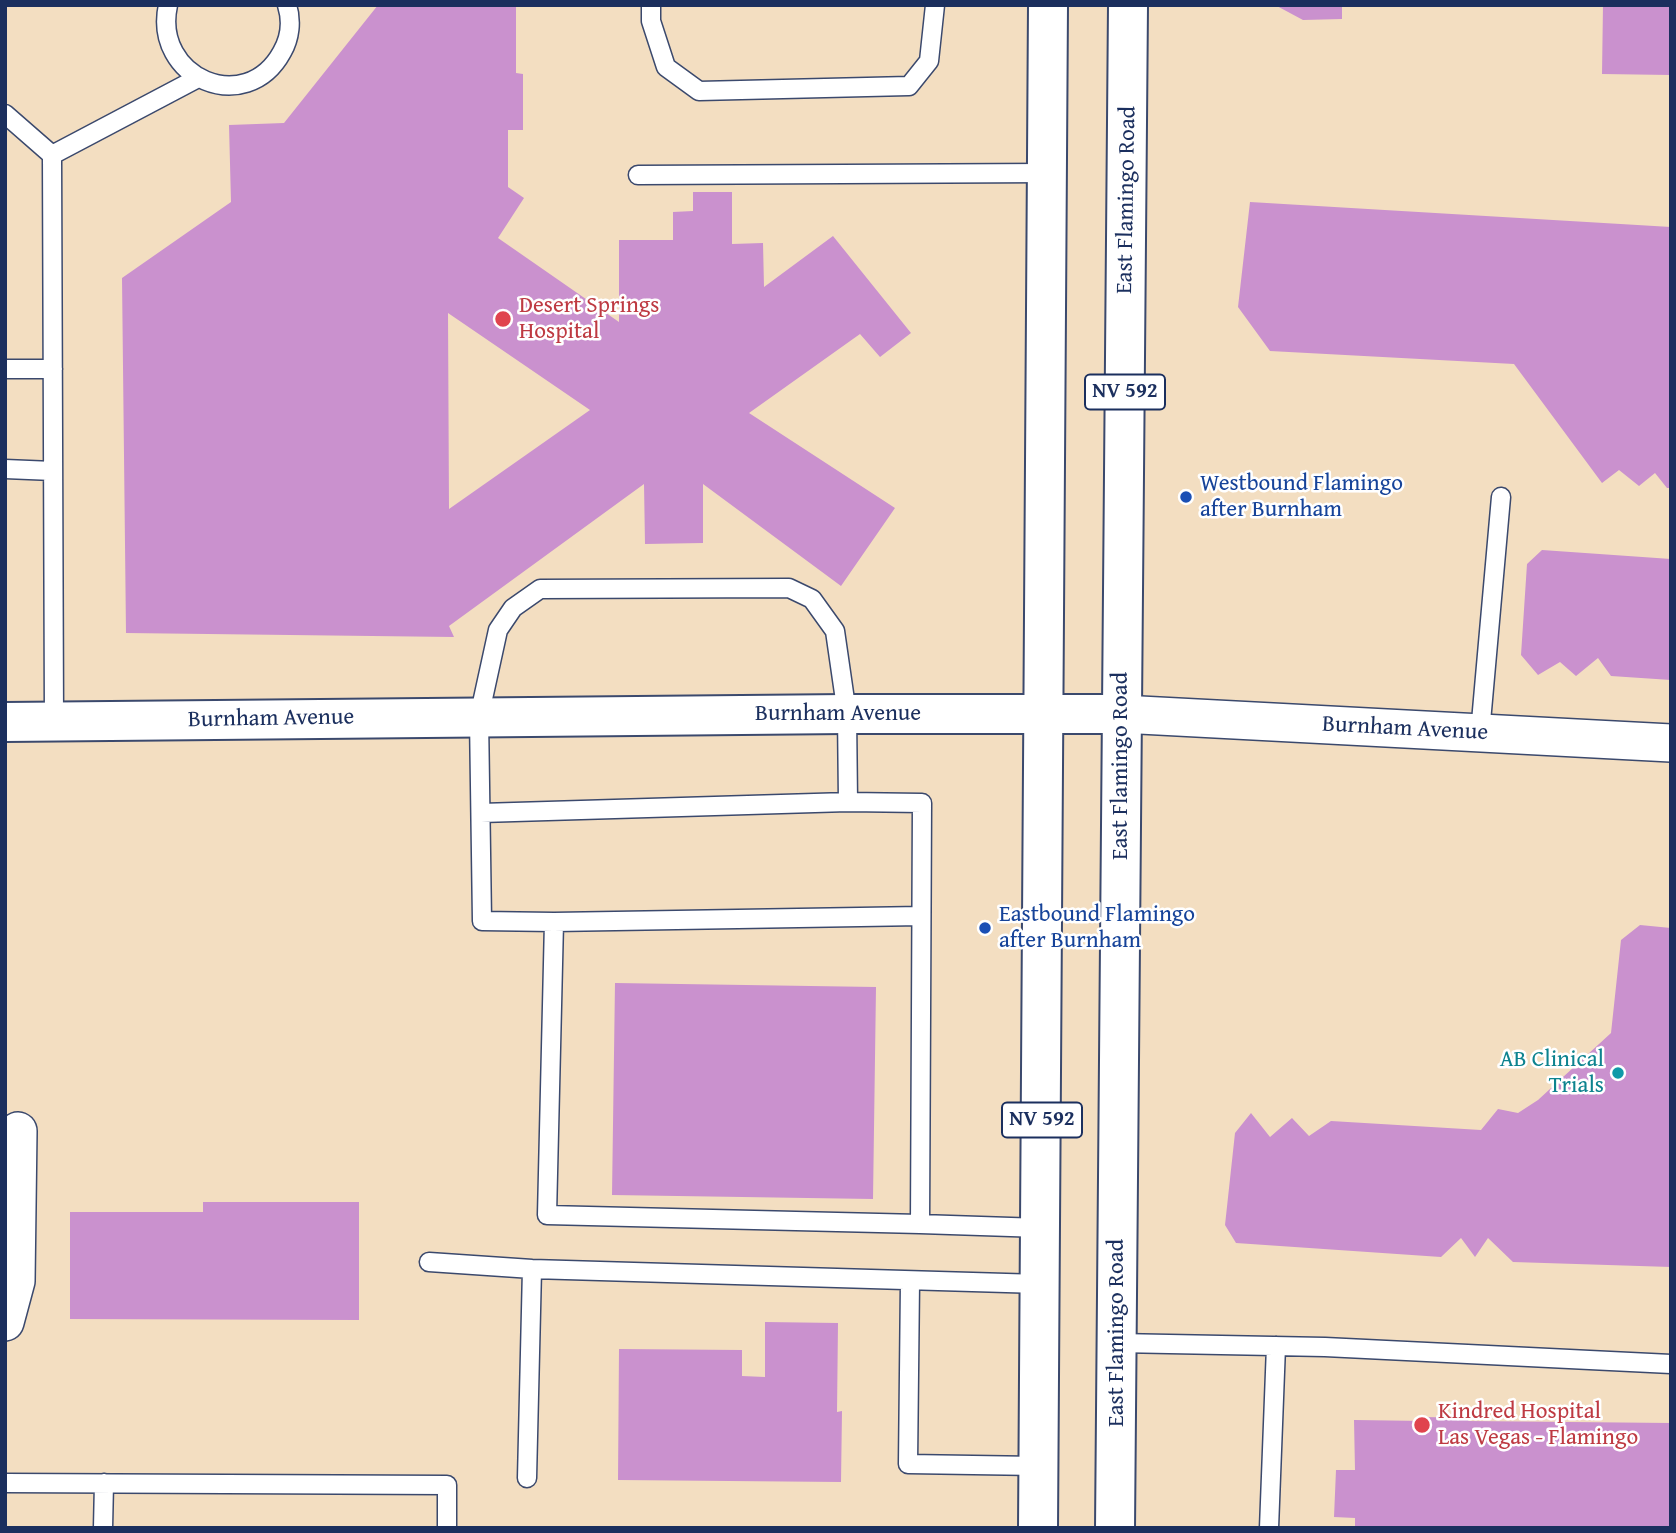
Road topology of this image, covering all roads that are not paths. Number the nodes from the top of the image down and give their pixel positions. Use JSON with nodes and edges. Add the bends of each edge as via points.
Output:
{"nodes":[{"id":1,"x":169,"y":5,"type":"edge"},
{"id":2,"x":287,"y":5,"type":"edge"},
{"id":3,"x":651,"y":5,"type":"edge"},
{"id":4,"x":935,"y":5,"type":"edge"},
{"id":5,"x":1048,"y":5,"type":"edge"},
{"id":6,"x":1128,"y":5,"type":"edge"},
{"id":7,"x":198,"y":78,"type":"junction"},
{"id":8,"x":5,"y":114,"type":"edge"},
{"id":9,"x":52,"y":155,"type":"junction"},
{"id":10,"x":1048,"y":173,"type":"junction"},
{"id":11,"x":638,"y":175,"type":"dead end"},
{"id":12,"x":5,"y":369,"type":"edge"},
{"id":13,"x":53,"y":369,"type":"junction"},
{"id":14,"x":5,"y":469,"type":"edge"},
{"id":15,"x":53,"y":471,"type":"junction"},
{"id":16,"x":1501,"y":497,"type":"dead end"},
{"id":17,"x":1043,"y":713,"type":"junction"},
{"id":18,"x":847,"y":714,"type":"junction"},
{"id":19,"x":1121,"y":714,"type":"junction"},
{"id":20,"x":479,"y":717,"type":"junction"},
{"id":21,"x":5,"y":722,"type":"edge"},
{"id":22,"x":54,"y":722,"type":"junction"},
{"id":23,"x":1480,"y":733,"type":"junction"},
{"id":24,"x":1671,"y":743,"type":"edge"},
{"id":25,"x":848,"y":802,"type":"junction"},
{"id":26,"x":481,"y":813,"type":"junction"},
{"id":27,"x":921,"y":916,"type":"junction"},
{"id":28,"x":554,"y":922,"type":"junction"},
{"id":29,"x":18,"y":1130,"type":"dead end"},
{"id":30,"x":12,"y":1207,"type":"edge"},
{"id":31,"x":920,"y":1224,"type":"junction"},
{"id":32,"x":1041,"y":1228,"type":"junction"},
{"id":33,"x":429,"y":1262,"type":"dead end"},
{"id":34,"x":532,"y":1269,"type":"junction"},
{"id":35,"x":910,"y":1282,"type":"junction"},
{"id":36,"x":1040,"y":1284,"type":"junction"},
{"id":37,"x":5,"y":1322,"type":"edge"},
{"id":38,"x":1117,"y":1343,"type":"junction"},
{"id":39,"x":1276,"y":1346,"type":"junction"},
{"id":40,"x":1671,"y":1364,"type":"edge"},
{"id":41,"x":1038,"y":1466,"type":"junction"},
{"id":42,"x":527,"y":1478,"type":"dead end"},
{"id":43,"x":5,"y":1483,"type":"edge"},
{"id":44,"x":104,"y":1483,"type":"junction"},
{"id":45,"x":103,"y":1528,"type":"edge"},
{"id":46,"x":447,"y":1528,"type":"edge"},
{"id":47,"x":1038,"y":1528,"type":"edge"},
{"id":48,"x":1115,"y":1528,"type":"edge"},
{"id":49,"x":1269,"y":1528,"type":"edge"}],
"edges":[{"from":1,"to":7,"type":"lane","via":[[165,19],[173,53]]},
{"from":2,"to":7,"type":"lane","via":[[290,27],[286,45],[265,73],[232,86]]},
{"from":3,"to":4,"type":"lane","via":[[651,21],[666,67],[699,91],[908,86],[929,61]]},
{"from":5,"to":10,"type":"main road","number":"NV 592"},
{"from":6,"to":19,"type":"main road","name":"East Flamingo Road","number":"NV 592"},
{"from":7,"to":9,"type":"lane"},
{"from":8,"to":9,"type":"lane"},
{"from":9,"to":13,"type":"lane"},
{"from":10,"to":11,"type":"lane"},
{"from":10,"to":17,"type":"main road","number":"NV 592"},
{"from":12,"to":13,"type":"lane"},
{"from":13,"to":15,"type":"lane"},
{"from":14,"to":15,"type":"lane"},
{"from":15,"to":22,"type":"lane"},
{"from":16,"to":23,"type":"lane"},
{"from":17,"to":18,"type":"main road","name":"Burnham Avenue"},
{"from":17,"to":19,"type":"main road","name":"Burnham Avenue"},
{"from":17,"to":32,"type":"main road","number":"NV 592"},
{"from":18,"to":20,"type":"main road","name":"Burnham Avenue"},
{"from":18,"to":20,"type":"lane","via":[[835,631],[812,599],[789,588],[540,589],[513,608],[498,629]]},
{"from":18,"to":25,"type":"lane"},
{"from":19,"to":23,"type":"street","name":"Burnham Avenue"},
{"from":19,"to":38,"type":"main road","name":"East Flamingo Road","number":"NV 592"},
{"from":20,"to":22,"type":"main road","name":"Burnham Avenue"},
{"from":20,"to":26,"type":"lane"},
{"from":21,"to":22,"type":"main road","name":"Burnham Avenue"},
{"from":23,"to":24,"type":"street","name":"Burnham Avenue"},
{"from":25,"to":26,"type":"lane"},
{"from":25,"to":27,"type":"lane","via":[[922,803]]},
{"from":26,"to":28,"type":"lane","via":[[482,922]]},
{"from":27,"to":28,"type":"lane"},
{"from":27,"to":31,"type":"lane"},
{"from":28,"to":31,"type":"lane","via":[[547,1215]]},
{"from":29,"to":30,"type":"street"},
{"from":30,"to":37,"type":"street","via":[[16,1281]]},
{"from":31,"to":32,"type":"lane"},
{"from":32,"to":36,"type":"main road","number":"NV 592"},
{"from":33,"to":34,"type":"lane"},
{"from":34,"to":35,"type":"lane"},
{"from":34,"to":42,"type":"lane"},
{"from":35,"to":36,"type":"lane"},
{"from":35,"to":41,"type":"lane","via":[[908,1464]]},
{"from":36,"to":41,"type":"main road","number":"NV 592"},
{"from":38,"to":39,"type":"lane"},
{"from":38,"to":48,"type":"main road","name":"East Flamingo Road","number":"NV 592"},
{"from":39,"to":40,"type":"lane"},
{"from":39,"to":49,"type":"lane"},
{"from":41,"to":47,"type":"main road","number":"NV 592"},
{"from":43,"to":44,"type":"lane"},
{"from":44,"to":45,"type":"lane"},
{"from":44,"to":46,"type":"lane","via":[[447,1485]]}]}
